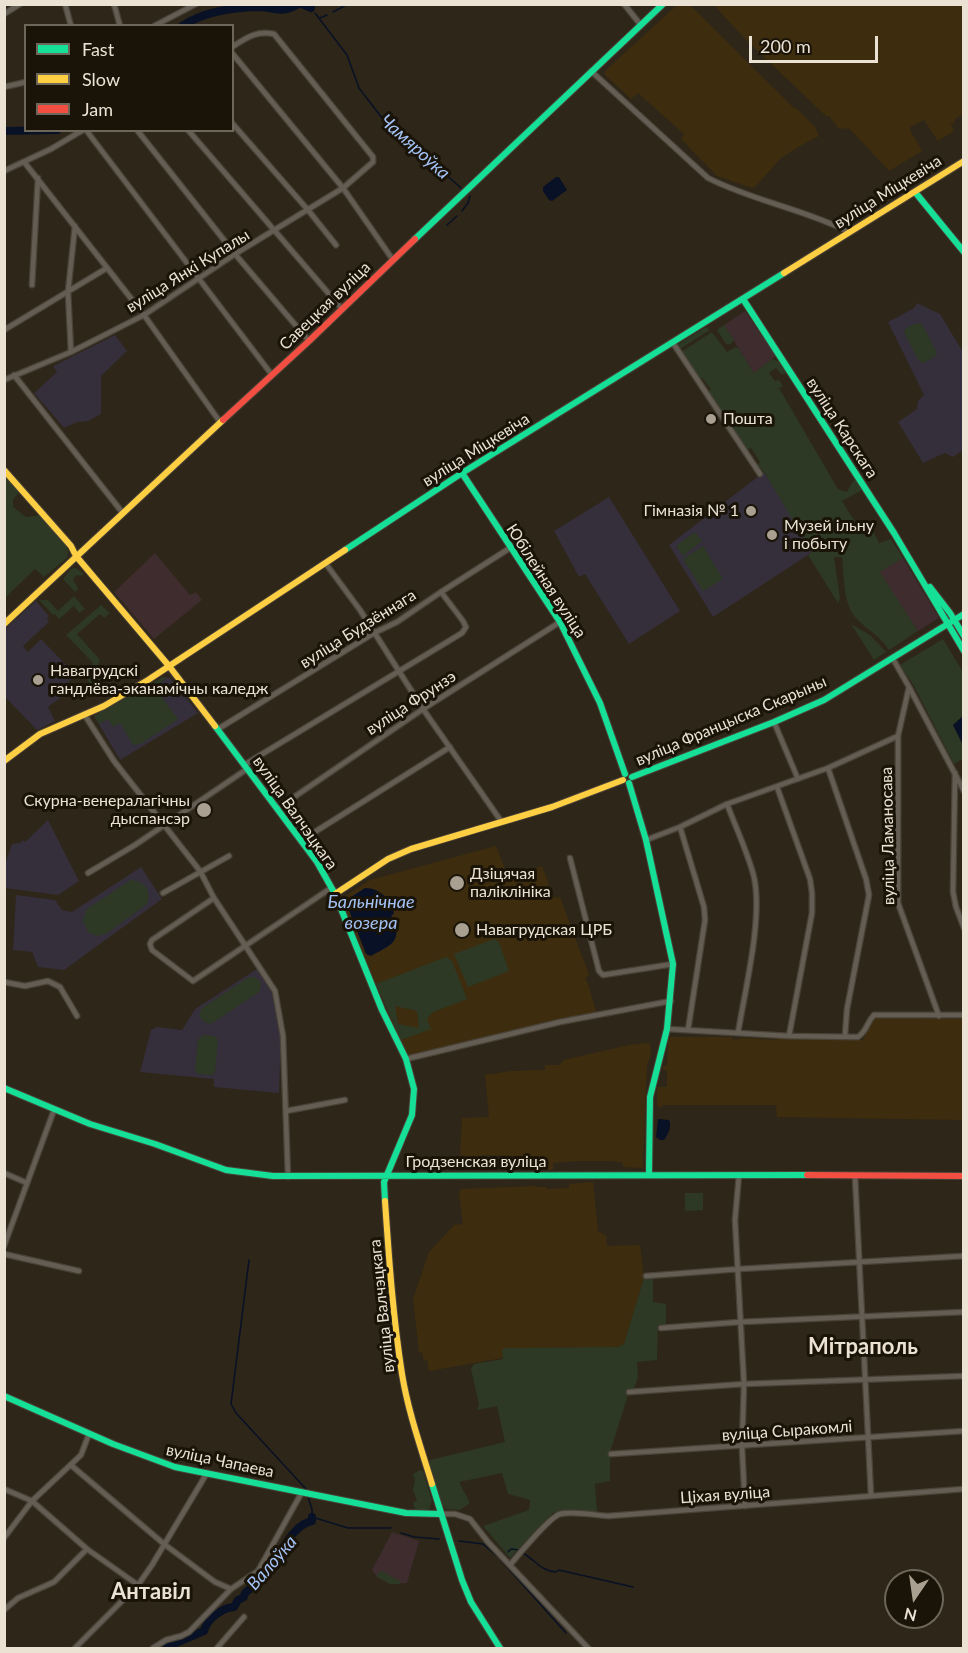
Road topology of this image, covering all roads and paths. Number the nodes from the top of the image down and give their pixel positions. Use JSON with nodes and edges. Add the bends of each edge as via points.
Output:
{"nodes":[{"id":1,"x":20,"y":4,"type":"edge"},
{"id":2,"x":65,"y":4,"type":"edge"},
{"id":3,"x":114,"y":4,"type":"edge"},
{"id":4,"x":196,"y":4,"type":"edge"},
{"id":5,"x":624,"y":4,"type":"edge"},
{"id":6,"x":663,"y":4,"type":"edge"},
{"id":7,"x":4,"y":14,"type":"edge"},
{"id":8,"x":71,"y":24,"type":"edge"},
{"id":9,"x":119,"y":24,"type":"edge"},
{"id":10,"x":158,"y":24,"type":"edge"},
{"id":11,"x":640,"y":24,"type":"junction"},
{"id":12,"x":234,"y":46,"type":"edge"},
{"id":13,"x":234,"y":55,"type":"edge"},
{"id":14,"x":591,"y":70,"type":"junction"},
{"id":15,"x":24,"y":82,"type":"edge"},
{"id":16,"x":4,"y":87,"type":"edge"},
{"id":17,"x":234,"y":125,"type":"edge"},
{"id":18,"x":80,"y":132,"type":"edge"},
{"id":19,"x":86,"y":132,"type":"edge"},
{"id":20,"x":139,"y":132,"type":"edge"},
{"id":21,"x":190,"y":132,"type":"edge"},
{"id":22,"x":963,"y":161,"type":"edge"},
{"id":23,"x":25,"y":163,"type":"junction"},
{"id":24,"x":4,"y":171,"type":"edge"},
{"id":25,"x":38,"y":178,"type":"junction"},
{"id":26,"x":343,"y":188,"type":"junction"},
{"id":27,"x":915,"y":192,"type":"junction"},
{"id":28,"x":308,"y":210,"type":"junction"},
{"id":29,"x":75,"y":225,"type":"junction"},
{"id":30,"x":274,"y":231,"type":"junction"},
{"id":31,"x":849,"y":232,"type":"junction"},
{"id":32,"x":336,"y":245,"type":"dead end"},
{"id":33,"x":963,"y":252,"type":"edge"},
{"id":34,"x":235,"y":254,"type":"junction"},
{"id":35,"x":393,"y":260,"type":"junction"},
{"id":36,"x":107,"y":268,"type":"junction"},
{"id":37,"x":198,"y":279,"type":"junction"},
{"id":38,"x":32,"y":285,"type":"dead end"},
{"id":39,"x":68,"y":292,"type":"junction"},
{"id":40,"x":742,"y":299,"type":"junction"},
{"id":41,"x":342,"y":309,"type":"junction"},
{"id":42,"x":144,"y":315,"type":"junction"},
{"id":43,"x":4,"y":330,"type":"edge"},
{"id":44,"x":309,"y":341,"type":"junction"},
{"id":45,"x":673,"y":343,"type":"junction"},
{"id":46,"x":71,"y":352,"type":"junction"},
{"id":47,"x":14,"y":375,"type":"junction"},
{"id":48,"x":272,"y":375,"type":"junction"},
{"id":49,"x":4,"y":380,"type":"edge"},
{"id":50,"x":220,"y":423,"type":"junction"},
{"id":51,"x":4,"y":470,"type":"edge"},
{"id":52,"x":462,"y":473,"type":"junction"},
{"id":53,"x":760,"y":474,"type":"dead end"},
{"id":54,"x":122,"y":512,"type":"junction"},
{"id":55,"x":510,"y":549,"type":"junction"},
{"id":56,"x":76,"y":556,"type":"junction"},
{"id":57,"x":326,"y":564,"type":"junction"},
{"id":58,"x":918,"y":572,"type":"junction"},
{"id":59,"x":441,"y":592,"type":"junction"},
{"id":60,"x":963,"y":614,"type":"edge"},
{"id":61,"x":954,"y":620,"type":"junction"},
{"id":62,"x":560,"y":622,"type":"junction"},
{"id":63,"x":4,"y":624,"type":"edge"},
{"id":64,"x":947,"y":625,"type":"junction"},
{"id":65,"x":374,"y":633,"type":"junction"},
{"id":66,"x":963,"y":636,"type":"edge"},
{"id":67,"x":963,"y":651,"type":"edge"},
{"id":68,"x":892,"y":659,"type":"junction"},
{"id":69,"x":169,"y":666,"type":"junction"},
{"id":70,"x":399,"y":672,"type":"junction"},
{"id":71,"x":909,"y":687,"type":"junction"},
{"id":72,"x":423,"y":709,"type":"junction"},
{"id":73,"x":84,"y":714,"type":"junction"},
{"id":74,"x":774,"y":722,"type":"junction"},
{"id":75,"x":218,"y":729,"type":"junction"},
{"id":76,"x":898,"y":736,"type":"junction"},
{"id":77,"x":450,"y":747,"type":"junction"},
{"id":78,"x":4,"y":761,"type":"edge"},
{"id":79,"x":246,"y":767,"type":"junction"},
{"id":80,"x":828,"y":768,"type":"junction"},
{"id":81,"x":955,"y":772,"type":"junction"},
{"id":82,"x":627,"y":778,"type":"junction"},
{"id":83,"x":798,"y":779,"type":"junction"},
{"id":84,"x":777,"y":787,"type":"junction"},
{"id":85,"x":963,"y":791,"type":"edge"},
{"id":86,"x":727,"y":804,"type":"junction"},
{"id":87,"x":278,"y":808,"type":"junction"},
{"id":88,"x":501,"y":821,"type":"junction"},
{"id":89,"x":164,"y":825,"type":"junction"},
{"id":90,"x":680,"y":827,"type":"junction"},
{"id":91,"x":302,"y":840,"type":"junction"},
{"id":92,"x":646,"y":840,"type":"junction"},
{"id":93,"x":229,"y":856,"type":"dead end"},
{"id":94,"x":570,"y":858,"type":"dead end"},
{"id":95,"x":200,"y":871,"type":"junction"},
{"id":96,"x":88,"y":873,"type":"dead end"},
{"id":97,"x":331,"y":888,"type":"junction"},
{"id":98,"x":163,"y":893,"type":"dead end"},
{"id":99,"x":335,"y":894,"type":"junction"},
{"id":100,"x":214,"y":898,"type":"junction"},
{"id":101,"x":963,"y":928,"type":"edge"},
{"id":102,"x":245,"y":944,"type":"junction"},
{"id":103,"x":673,"y":964,"type":"junction"},
{"id":104,"x":4,"y":982,"type":"edge"},
{"id":105,"x":671,"y":1001,"type":"junction"},
{"id":106,"x":963,"y":1015,"type":"edge"},
{"id":107,"x":77,"y":1016,"type":"dead end"},
{"id":108,"x":939,"y":1016,"type":"junction"},
{"id":109,"x":667,"y":1029,"type":"junction"},
{"id":110,"x":688,"y":1030,"type":"junction"},
{"id":111,"x":738,"y":1033,"type":"junction"},
{"id":112,"x":789,"y":1036,"type":"junction"},
{"id":113,"x":845,"y":1036,"type":"junction"},
{"id":114,"x":406,"y":1059,"type":"junction"},
{"id":115,"x":4,"y":1088,"type":"edge"},
{"id":116,"x":345,"y":1100,"type":"dead end"},
{"id":117,"x":54,"y":1110,"type":"junction"},
{"id":118,"x":286,"y":1111,"type":"junction"},
{"id":119,"x":4,"y":1173,"type":"edge"},
{"id":120,"x":649,"y":1174,"type":"junction"},
{"id":121,"x":739,"y":1175,"type":"junction"},
{"id":122,"x":386,"y":1176,"type":"junction"},
{"id":123,"x":855,"y":1176,"type":"junction"},
{"id":124,"x":963,"y":1176,"type":"edge"},
{"id":125,"x":288,"y":1177,"type":"junction"},
{"id":126,"x":27,"y":1183,"type":"junction"},
{"id":127,"x":4,"y":1246,"type":"edge"},
{"id":128,"x":4,"y":1254,"type":"edge"},
{"id":129,"x":963,"y":1256,"type":"edge"},
{"id":130,"x":858,"y":1262,"type":"junction"},
{"id":131,"x":738,"y":1269,"type":"junction"},
{"id":132,"x":79,"y":1271,"type":"dead end"},
{"id":133,"x":646,"y":1276,"type":"dead end"},
{"id":134,"x":963,"y":1312,"type":"edge"},
{"id":135,"x":861,"y":1317,"type":"junction"},
{"id":136,"x":740,"y":1322,"type":"junction"},
{"id":137,"x":661,"y":1328,"type":"dead end"},
{"id":138,"x":963,"y":1376,"type":"edge"},
{"id":139,"x":865,"y":1379,"type":"junction"},
{"id":140,"x":744,"y":1384,"type":"junction"},
{"id":141,"x":629,"y":1392,"type":"dead end"},
{"id":142,"x":4,"y":1396,"type":"edge"},
{"id":143,"x":963,"y":1431,"type":"edge"},
{"id":144,"x":89,"y":1434,"type":"junction"},
{"id":145,"x":867,"y":1437,"type":"junction"},
{"id":146,"x":742,"y":1447,"type":"junction"},
{"id":147,"x":612,"y":1454,"type":"dead end"},
{"id":148,"x":72,"y":1466,"type":"junction"},
{"id":149,"x":207,"y":1473,"type":"junction"},
{"id":150,"x":4,"y":1489,"type":"edge"},
{"id":151,"x":963,"y":1489,"type":"edge"},
{"id":152,"x":303,"y":1492,"type":"junction"},
{"id":153,"x":871,"y":1495,"type":"junction"},
{"id":154,"x":32,"y":1501,"type":"junction"},
{"id":155,"x":745,"y":1506,"type":"junction"},
{"id":156,"x":440,"y":1514,"type":"junction"},
{"id":157,"x":4,"y":1538,"type":"edge"},
{"id":158,"x":164,"y":1544,"type":"junction"},
{"id":159,"x":87,"y":1549,"type":"junction"},
{"id":160,"x":510,"y":1564,"type":"junction"},
{"id":161,"x":138,"y":1585,"type":"junction"},
{"id":162,"x":231,"y":1589,"type":"junction"},
{"id":163,"x":4,"y":1610,"type":"edge"},
{"id":164,"x":244,"y":1617,"type":"dead end"},
{"id":165,"x":75,"y":1648,"type":"edge"},
{"id":166,"x":153,"y":1648,"type":"edge"},
{"id":167,"x":217,"y":1648,"type":"edge"},
{"id":168,"x":500,"y":1648,"type":"edge"},
{"id":169,"x":588,"y":1648,"type":"edge"}],
"edges":[{"from":1,"to":7,"type":"street"},
{"from":2,"to":8,"type":"street"},
{"from":3,"to":9,"type":"street"},
{"from":4,"to":10,"type":"street"},
{"from":5,"to":11,"type":"street"},
{"from":6,"to":11,"type":"street","name":"Савецкая вуліца"},
{"from":11,"to":14,"type":"street","name":"Савецкая вуліца"},
{"from":12,"to":26,"type":"street","name":"вуліца Янкі Купалы","via":[[253,34],[274,34],[373,157],[373,162]]},
{"from":13,"to":26,"type":"street"},
{"from":14,"to":31,"type":"street","via":[[708,178]]},
{"from":14,"to":35,"type":"street","name":"Савецкая вуліца"},
{"from":15,"to":16,"type":"street"},
{"from":17,"to":28,"type":"street"},
{"from":18,"to":23,"type":"street"},
{"from":19,"to":37,"type":"street"},
{"from":20,"to":34,"type":"street"},
{"from":21,"to":30,"type":"street"},
{"from":22,"to":27,"type":"street","name":"вуліца Міцкевіча"},
{"from":23,"to":24,"type":"street"},
{"from":23,"to":25,"type":"street"},
{"from":25,"to":29,"type":"street"},
{"from":25,"to":38,"type":"street"},
{"from":26,"to":28,"type":"street","name":"вуліца Янкі Купалы"},
{"from":26,"to":35,"type":"street"},
{"from":27,"to":31,"type":"street","name":"вуліца Міцкевіча"},
{"from":27,"to":33,"type":"street"},
{"from":28,"to":30,"type":"street","name":"вуліца Янкі Купалы"},
{"from":28,"to":32,"type":"street"},
{"from":29,"to":36,"type":"street"},
{"from":29,"to":39,"type":"street"},
{"from":30,"to":34,"type":"street","name":"вуліца Янкі Купалы"},
{"from":30,"to":41,"type":"street"},
{"from":31,"to":40,"type":"street","name":"вуліца Міцкевіча"},
{"from":34,"to":37,"type":"street","name":"вуліца Янкі Купалы"},
{"from":34,"to":44,"type":"street"},
{"from":35,"to":41,"type":"street","name":"Савецкая вуліца"},
{"from":36,"to":39,"type":"street"},
{"from":36,"to":42,"type":"street"},
{"from":37,"to":42,"type":"street","name":"вуліца Янкі Купалы"},
{"from":37,"to":48,"type":"street"},
{"from":39,"to":43,"type":"street"},
{"from":39,"to":46,"type":"street"},
{"from":40,"to":45,"type":"street","name":"вуліца Міцкевіча"},
{"from":40,"to":58,"type":"street","name":"вуліца Карскага"},
{"from":41,"to":44,"type":"street","name":"Савецкая вуліца"},
{"from":42,"to":46,"type":"street","name":"вуліца Янкі Купалы"},
{"from":42,"to":50,"type":"street"},
{"from":44,"to":48,"type":"street","name":"Савецкая вуліца"},
{"from":45,"to":52,"type":"street","name":"вуліца Міцкевіча"},
{"from":45,"to":53,"type":"street"},
{"from":46,"to":47,"type":"street","name":"вуліца Янкі Купалы"},
{"from":47,"to":49,"type":"street","name":"вуліца Янкі Купалы"},
{"from":47,"to":54,"type":"street"},
{"from":48,"to":50,"type":"street","name":"Савецкая вуліца"},
{"from":50,"to":54,"type":"street","name":"Савецкая вуліца"},
{"from":51,"to":56,"type":"street","name":"вуліца Валчэцкага"},
{"from":52,"to":55,"type":"street","name":"Юбілейная вуліца"},
{"from":52,"to":57,"type":"street","name":"вуліца Міцкевіча"},
{"from":54,"to":56,"type":"street","name":"Савецкая вуліца"},
{"from":55,"to":59,"type":"street","name":"вуліца Будзённага"},
{"from":55,"to":62,"type":"street","name":"Юбілейная вуліца"},
{"from":56,"to":63,"type":"street","name":"Савецкая вуліца"},
{"from":56,"to":69,"type":"street","name":"вуліца Валчэцкага"},
{"from":57,"to":65,"type":"street"},
{"from":57,"to":69,"type":"street","name":"вуліца Міцкевіча"},
{"from":58,"to":61,"type":"street","name":"вуліца Карскага"},
{"from":58,"to":64,"type":"street","name":"вуліца Карскага"},
{"from":59,"to":65,"type":"street","name":"вуліца Будзённага"},
{"from":59,"to":70,"type":"street","via":[[466,627]]},
{"from":60,"to":61,"type":"street","name":"вуліца Францыска Скарыны"},
{"from":61,"to":64,"type":"street","name":"вуліца Францыска Скарыны"},
{"from":61,"to":66,"type":"street","name":"вуліца Карскага"},
{"from":62,"to":72,"type":"street","name":"вуліца Фрунзэ"},
{"from":62,"to":82,"type":"street","name":"Юбілейная вуліца","via":[[600,703]]},
{"from":64,"to":67,"type":"street","name":"вуліца Карскага"},
{"from":64,"to":68,"type":"street","name":"вуліца Францыска Скарыны"},
{"from":65,"to":70,"type":"street"},
{"from":65,"to":75,"type":"street","name":"вуліца Будзённага"},
{"from":68,"to":71,"type":"street"},
{"from":68,"to":74,"type":"street","name":"вуліца Францыска Скарыны","via":[[824,700]]},
{"from":69,"to":73,"type":"street","name":"вуліца Міцкевіча"},
{"from":69,"to":75,"type":"street","name":"вуліца Валчэцкага"},
{"from":70,"to":72,"type":"street"},
{"from":70,"to":79,"type":"street"},
{"from":71,"to":76,"type":"street","name":"вуліца Ламаносава"},
{"from":71,"to":81,"type":"street"},
{"from":72,"to":77,"type":"street"},
{"from":72,"to":87,"type":"street","name":"вуліца Фрунзэ"},
{"from":73,"to":78,"type":"street","name":"вуліца Міцкевіча","via":[[40,734]]},
{"from":73,"to":89,"type":"street"},
{"from":74,"to":82,"type":"street","name":"вуліца Францыска Скарыны"},
{"from":74,"to":83,"type":"street"},
{"from":75,"to":79,"type":"street","name":"вуліца Валчэцкага"},
{"from":76,"to":80,"type":"street"},
{"from":76,"to":108,"type":"street","name":"вуліца Ламаносава","via":[[898,903]]},
{"from":77,"to":88,"type":"street"},
{"from":77,"to":91,"type":"street"},
{"from":79,"to":87,"type":"street","name":"вуліца Валчэцкага"},
{"from":79,"to":89,"type":"street"},
{"from":80,"to":83,"type":"street"},
{"from":80,"to":113,"type":"street","via":[[869,895]]},
{"from":81,"to":85,"type":"street"},
{"from":81,"to":101,"type":"street","via":[[953,892]]},
{"from":82,"to":88,"type":"street","name":"вуліца Францыска Скарыны","via":[[552,807]]},
{"from":82,"to":92,"type":"street","name":"Юбілейная вуліца"},
{"from":83,"to":84,"type":"street"},
{"from":84,"to":86,"type":"street"},
{"from":84,"to":112,"type":"street","via":[[812,892],[812,913]]},
{"from":86,"to":90,"type":"street"},
{"from":86,"to":111,"type":"street","via":[[754,878],[756,904]]},
{"from":87,"to":91,"type":"street","name":"вуліца Валчэцкага"},
{"from":88,"to":99,"type":"street","name":"вуліца Францыска Скарыны","via":[[388,859]]},
{"from":89,"to":95,"type":"street"},
{"from":89,"to":96,"type":"street"},
{"from":90,"to":92,"type":"street"},
{"from":90,"to":110,"type":"street","via":[[705,920]]},
{"from":91,"to":97,"type":"street","name":"вуліца Валчэцкага"},
{"from":92,"to":103,"type":"street","name":"Юбілейная вуліца"},
{"from":93,"to":95,"type":"street"},
{"from":94,"to":103,"type":"street","via":[[599,971],[603,975]]},
{"from":95,"to":98,"type":"street"},
{"from":95,"to":100,"type":"street"},
{"from":97,"to":99,"type":"street","name":"вуліца Валчэцкага"},
{"from":97,"to":102,"type":"street"},
{"from":99,"to":114,"type":"street","name":"вуліца Валчэцкага"},
{"from":100,"to":102,"type":"street"},
{"from":100,"to":102,"type":"street","via":[[152,940],[152,950],[193,981]]},
{"from":102,"to":118,"type":"street","via":[[275,991],[279,1005]]},
{"from":103,"to":105,"type":"street","name":"Юбілейная вуліца"},
{"from":104,"to":107,"type":"street","via":[[25,986],[48,981],[60,987]]},
{"from":105,"to":109,"type":"street","name":"Юбілейная вуліца"},
{"from":105,"to":114,"type":"street","via":[[560,1022]]},
{"from":106,"to":108,"type":"street"},
{"from":108,"to":113,"type":"street","via":[[874,1016],[858,1037]]},
{"from":109,"to":110,"type":"street"},
{"from":109,"to":120,"type":"street","name":"Юбілейная вуліца","via":[[650,1097]]},
{"from":110,"to":111,"type":"street"},
{"from":111,"to":112,"type":"street"},
{"from":112,"to":113,"type":"street"},
{"from":114,"to":122,"type":"street","name":"вуліца Валчэцкага","via":[[414,1089],[412,1115]]},
{"from":115,"to":117,"type":"street","name":"Гродзенская вуліца"},
{"from":116,"to":118,"type":"street"},
{"from":117,"to":125,"type":"street","name":"Гродзенская вуліца","via":[[226,1170]]},
{"from":117,"to":126,"type":"street"},
{"from":118,"to":125,"type":"street"},
{"from":119,"to":126,"type":"street"},
{"from":120,"to":121,"type":"street","name":"Гродзенская вуліца"},
{"from":120,"to":122,"type":"street","name":"Гродзенская вуліца"},
{"from":121,"to":123,"type":"street","name":"Гродзенская вуліца"},
{"from":121,"to":131,"type":"street","via":[[735,1220]]},
{"from":122,"to":125,"type":"street","name":"Гродзенская вуліца"},
{"from":122,"to":156,"type":"street","name":"вуліца Валчэцкага","via":[[390,1281],[402,1374]]},
{"from":123,"to":124,"type":"street","name":"Гродзенская вуліца"},
{"from":123,"to":130,"type":"street"},
{"from":126,"to":127,"type":"street"},
{"from":128,"to":132,"type":"street"},
{"from":129,"to":130,"type":"street"},
{"from":130,"to":131,"type":"street"},
{"from":130,"to":135,"type":"street"},
{"from":131,"to":133,"type":"street"},
{"from":131,"to":136,"type":"street"},
{"from":134,"to":135,"type":"street"},
{"from":135,"to":136,"type":"street"},
{"from":135,"to":139,"type":"street"},
{"from":136,"to":137,"type":"street"},
{"from":136,"to":140,"type":"street"},
{"from":138,"to":139,"type":"street"},
{"from":139,"to":140,"type":"street"},
{"from":139,"to":145,"type":"street"},
{"from":140,"to":141,"type":"street"},
{"from":140,"to":146,"type":"street"},
{"from":142,"to":144,"type":"street","name":"вуліца Чапаева"},
{"from":143,"to":145,"type":"street","name":"вуліца Сыракомлі"},
{"from":144,"to":148,"type":"street"},
{"from":144,"to":149,"type":"street","name":"вуліца Чапаева","via":[[175,1467]]},
{"from":145,"to":146,"type":"street","name":"вуліца Сыракомлі"},
{"from":145,"to":153,"type":"street"},
{"from":146,"to":147,"type":"street","name":"вуліца Сыракомлі"},
{"from":146,"to":155,"type":"street"},
{"from":148,"to":154,"type":"street"},
{"from":148,"to":158,"type":"street"},
{"from":149,"to":152,"type":"street","name":"вуліца Чапаева"},
{"from":149,"to":158,"type":"street"},
{"from":150,"to":154,"type":"street"},
{"from":151,"to":153,"type":"street","name":"Ціхая вуліца"},
{"from":152,"to":156,"type":"street","name":"вуліца Чапаева","via":[[406,1513]]},
{"from":152,"to":162,"type":"street","via":[[258,1571]]},
{"from":153,"to":155,"type":"street","name":"Ціхая вуліца"},
{"from":154,"to":157,"type":"street"},
{"from":154,"to":159,"type":"street"},
{"from":155,"to":160,"type":"street","name":"Ціхая вуліца","via":[[608,1516],[563,1513],[556,1515]]},
{"from":156,"to":160,"type":"street","via":[[471,1519]]},
{"from":156,"to":168,"type":"street","name":"вуліца Валчэцкага","via":[[471,1602]]},
{"from":158,"to":161,"type":"street"},
{"from":158,"to":162,"type":"street","via":[[215,1582]]},
{"from":159,"to":161,"type":"street"},
{"from":159,"to":163,"type":"street","via":[[54,1582],[18,1598]]},
{"from":160,"to":169,"type":"street"},
{"from":161,"to":165,"type":"street"},
{"from":162,"to":166,"type":"street","via":[[189,1632]]},
{"from":164,"to":167,"type":"street"}]}
